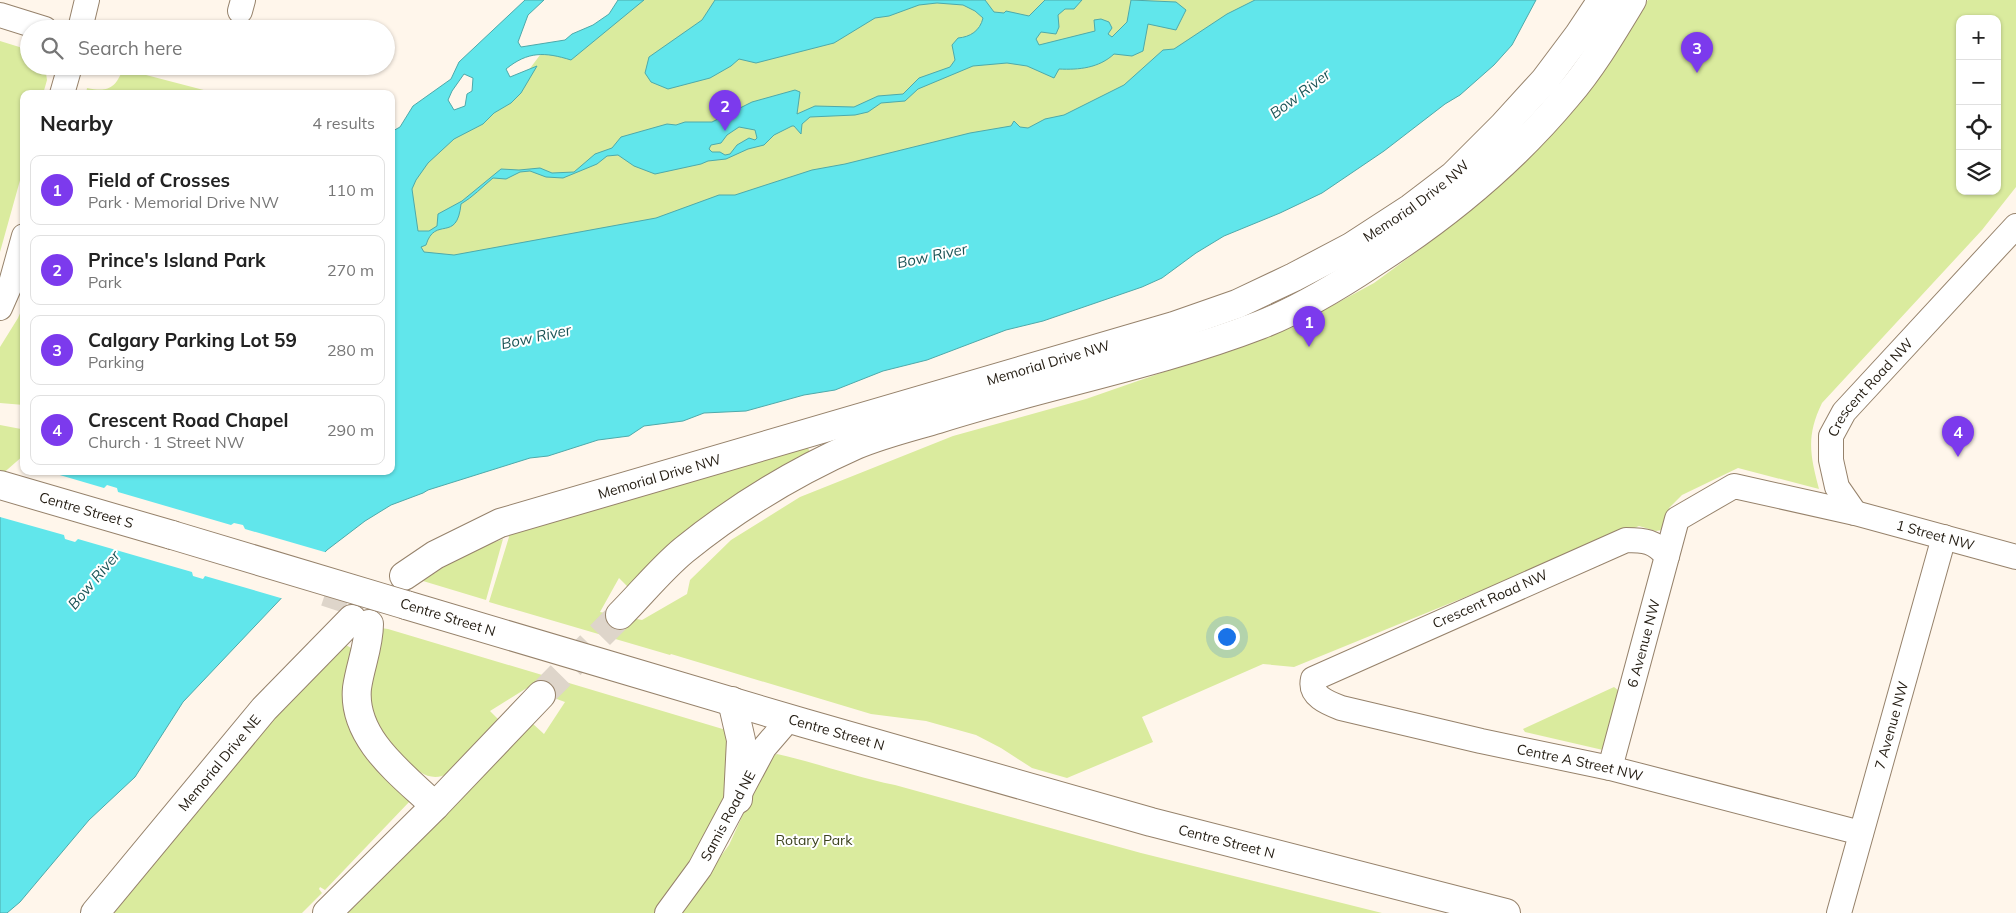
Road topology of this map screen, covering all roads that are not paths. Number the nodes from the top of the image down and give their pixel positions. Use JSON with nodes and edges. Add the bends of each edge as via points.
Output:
{"nodes":[{"id":1,"x":87,"y":0,"type":"edge"},
{"id":2,"x":1602,"y":0,"type":"edge"},
{"id":3,"x":1632,"y":0,"type":"edge"},
{"id":4,"x":0,"y":15,"type":"edge"},
{"id":5,"x":82,"y":20,"type":"edge"},
{"id":6,"x":20,"y":21,"type":"edge"},
{"id":7,"x":67,"y":75,"type":"edge"},
{"id":8,"x":63,"y":90,"type":"edge"},
{"id":9,"x":2016,"y":226,"type":"edge"},
{"id":10,"x":20,"y":251,"type":"edge"},
{"id":11,"x":0,"y":308,"type":"edge"},
{"id":12,"x":0,"y":485,"type":"edge"},
{"id":13,"x":1855,"y":514,"type":"junction"},
{"id":14,"x":172,"y":536,"type":"joint"},
{"id":15,"x":1944,"y":537,"type":"junction"},
{"id":16,"x":1667,"y":556,"type":"junction"},
{"id":17,"x":2016,"y":557,"type":"edge"},
{"id":18,"x":404,"y":576,"type":"dead end"},
{"id":19,"x":620,"y":616,"type":"tunnel mouth"},
{"id":20,"x":1312,"y":679,"type":"joint"},
{"id":21,"x":541,"y":695,"type":"tunnel mouth"},
{"id":22,"x":732,"y":702,"type":"junction"},
{"id":23,"x":789,"y":719,"type":"junction"},
{"id":24,"x":1610,"y":768,"type":"junction"},
{"id":25,"x":738,"y":799,"type":"junction"},
{"id":26,"x":435,"y":806,"type":"junction"},
{"id":27,"x":1861,"y":833,"type":"junction"},
{"id":28,"x":95,"y":913,"type":"edge"},
{"id":29,"x":327,"y":913,"type":"edge"},
{"id":30,"x":667,"y":913,"type":"edge"},
{"id":31,"x":1506,"y":913,"type":"edge"},
{"id":32,"x":1839,"y":913,"type":"edge"}],
"edges":[{"from":1,"to":5,"type":"street"},
{"from":2,"to":18,"type":"main road","name":"Memorial Drive NW","via":[[1545,80],[1453,176],[1351,247],[1294,277],[1237,304],[1174,326],[500,524],[435,555]]},
{"from":3,"to":19,"type":"main road","name":"Memorial Drive NW","via":[[1568,96],[1518,149],[1423,230],[1316,299],[1192,350],[961,412],[858,444],[792,477],[739,510],[682,552]]},
{"from":4,"to":6,"type":"street"},
{"from":7,"to":8,"type":"street"},
{"from":9,"to":13,"type":"street","name":"Crescent Road NW","via":[[1844,412],[1831,436],[1831,460],[1837,487]]},
{"from":10,"to":11,"type":"street"},
{"from":12,"to":14,"type":"main road","name":"Centre Street S"},
{"from":13,"to":15,"type":"street","name":"1 Street NW"},
{"from":13,"to":16,"type":"street","name":"6 Avenue NW","via":[[1734,486],[1677,519]]},
{"from":14,"to":22,"type":"main road","name":"Centre Street N","bridge":true},
{"from":15,"to":17,"type":"street","name":"1 Street NW"},
{"from":15,"to":27,"type":"street","name":"7 Avenue NW"},
{"from":16,"to":20,"type":"street","name":"Crescent Road NW","via":[[1654,544],[1626,540]]},
{"from":16,"to":24,"type":"street","name":"6 Avenue NW"},
{"from":20,"to":24,"type":"street","name":"Centre A Street NW","via":[[1313,690],[1321,699],[1341,708]]},
{"from":21,"to":26,"type":"main road"},
{"from":22,"to":23,"type":"main road","name":"Centre Street N"},
{"from":22,"to":25,"type":"main road","via":[[742,740]]},
{"from":23,"to":25,"type":"street","name":"Samis Road NE","via":[[764,748]]},
{"from":23,"to":31,"type":"main road","name":"Centre Street N","via":[[1151,822]]},
{"from":24,"to":27,"type":"street","name":"Centre A Street NW"},
{"from":25,"to":30,"type":"street","name":"Samis Road NE","via":[[700,868]]},
{"from":26,"to":28,"type":"main road","name":"Memorial Drive NE","via":[[381,754],[360,716],[357,691],[361,621],[264,709]]},
{"from":26,"to":29,"type":"main road"},
{"from":27,"to":32,"type":"street","name":"7 Avenue NW"}]}
